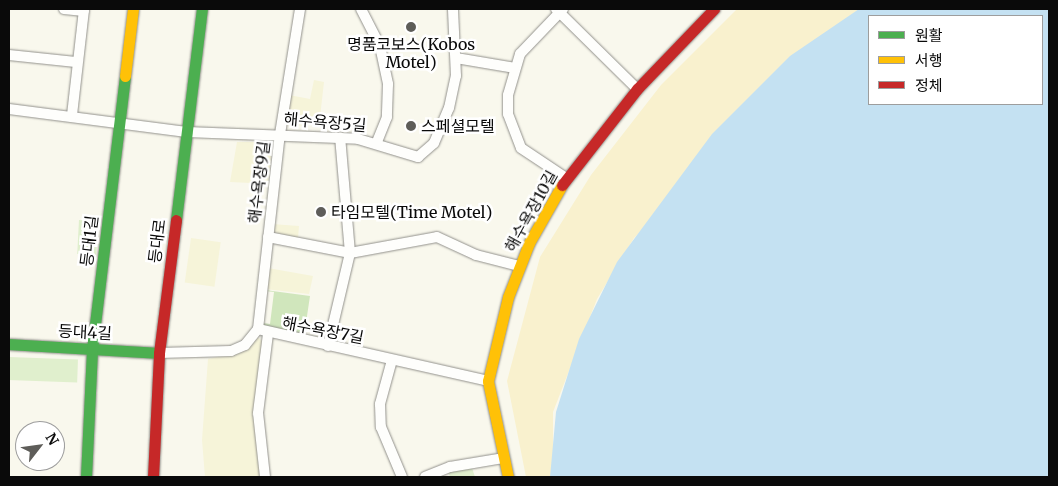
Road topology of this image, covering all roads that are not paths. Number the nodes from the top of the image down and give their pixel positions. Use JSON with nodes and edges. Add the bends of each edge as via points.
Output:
{"nodes":[{"id":1,"x":64,"y":9,"type":"edge"},
{"id":2,"x":133,"y":9,"type":"edge"},
{"id":3,"x":202,"y":9,"type":"edge"},
{"id":4,"x":300,"y":9,"type":"edge"},
{"id":5,"x":361,"y":9,"type":"edge"},
{"id":6,"x":453,"y":9,"type":"edge"},
{"id":7,"x":714,"y":9,"type":"edge"},
{"id":8,"x":84,"y":10,"type":"edge"},
{"id":9,"x":559,"y":10,"type":"edge"},
{"id":10,"x":9,"y":56,"type":"edge"},
{"id":11,"x":456,"y":58,"type":"junction"},
{"id":12,"x":76,"y":62,"type":"junction"},
{"id":13,"x":515,"y":68,"type":"junction"},
{"id":14,"x":637,"y":89,"type":"junction"},
{"id":15,"x":9,"y":108,"type":"edge"},
{"id":16,"x":72,"y":114,"type":"junction"},
{"id":17,"x":120,"y":122,"type":"junction"},
{"id":18,"x":187,"y":132,"type":"junction"},
{"id":19,"x":280,"y":134,"type":"junction"},
{"id":20,"x":340,"y":137,"type":"junction"},
{"id":21,"x":377,"y":142,"type":"junction"},
{"id":22,"x":566,"y":178,"type":"junction"},
{"id":23,"x":268,"y":237,"type":"junction"},
{"id":24,"x":350,"y":252,"type":"junction"},
{"id":25,"x":519,"y":266,"type":"junction"},
{"id":26,"x":258,"y":329,"type":"junction"},
{"id":27,"x":268,"y":334,"type":"junction"},
{"id":28,"x":9,"y":344,"type":"edge"},
{"id":29,"x":328,"y":346,"type":"junction"},
{"id":30,"x":92,"y":349,"type":"junction"},
{"id":31,"x":159,"y":353,"type":"junction"},
{"id":32,"x":392,"y":360,"type":"junction"},
{"id":33,"x":488,"y":381,"type":"junction"},
{"id":34,"x":504,"y":458,"type":"junction"},
{"id":35,"x":86,"y":477,"type":"edge"},
{"id":36,"x":153,"y":477,"type":"edge"},
{"id":37,"x":265,"y":477,"type":"edge"},
{"id":38,"x":402,"y":477,"type":"edge"},
{"id":39,"x":425,"y":477,"type":"edge"},
{"id":40,"x":508,"y":477,"type":"edge"}],
"edges":[{"from":1,"to":8,"type":"street"},
{"from":2,"to":17,"type":"street","name":"등대1길"},
{"from":3,"to":18,"type":"street","name":"등대로"},
{"from":4,"to":19,"type":"street","name":"해수욕장9길"},
{"from":5,"to":21,"type":"street","via":[[380,46],[388,84],[387,117]]},
{"from":6,"to":11,"type":"street","name":"해수욕장5길"},
{"from":7,"to":14,"type":"street","name":"해수욕장10길"},
{"from":8,"to":12,"type":"street"},
{"from":9,"to":13,"type":"street","via":[[535,34]]},
{"from":9,"to":14,"type":"street"},
{"from":10,"to":12,"type":"street"},
{"from":11,"to":13,"type":"street"},
{"from":11,"to":21,"type":"street","name":"해수욕장5길","via":[[449,108],[434,143],[418,157]]},
{"from":12,"to":16,"type":"street"},
{"from":13,"to":22,"type":"street","via":[[508,95],[513,132],[531,159]]},
{"from":14,"to":22,"type":"street","name":"해수욕장10길"},
{"from":15,"to":16,"type":"street","name":"해수욕장5길"},
{"from":16,"to":17,"type":"street","name":"해수욕장5길"},
{"from":17,"to":18,"type":"street","name":"해수욕장5길"},
{"from":17,"to":30,"type":"street","name":"등대1길"},
{"from":18,"to":19,"type":"street","name":"해수욕장5길"},
{"from":18,"to":31,"type":"street","name":"등대로"},
{"from":19,"to":20,"type":"street","name":"해수욕장5길"},
{"from":19,"to":23,"type":"street","name":"해수욕장9길"},
{"from":20,"to":21,"type":"street","name":"해수욕장5길"},
{"from":20,"to":24,"type":"street"},
{"from":22,"to":25,"type":"street","name":"해수욕장10길"},
{"from":23,"to":24,"type":"street"},
{"from":23,"to":26,"type":"street","name":"해수욕장9길"},
{"from":24,"to":25,"type":"street","via":[[436,237],[476,255]]},
{"from":24,"to":29,"type":"street"},
{"from":25,"to":33,"type":"street","name":"해수욕장10길"},
{"from":26,"to":27,"type":"street","name":"해수욕장7길"},
{"from":26,"to":31,"type":"street","name":"해수욕장7길","via":[[245,345],[231,351]]},
{"from":27,"to":29,"type":"street","name":"해수욕장7길"},
{"from":27,"to":37,"type":"street","via":[[258,413]]},
{"from":28,"to":30,"type":"street","name":"등대4길"},
{"from":29,"to":32,"type":"street","name":"해수욕장7길"},
{"from":30,"to":31,"type":"street","name":"등대4길"},
{"from":30,"to":35,"type":"street","name":"등대1길"},
{"from":31,"to":36,"type":"street","name":"등대로"},
{"from":32,"to":33,"type":"street","name":"해수욕장7길"},
{"from":32,"to":38,"type":"street","via":[[380,404],[381,427]]},
{"from":33,"to":34,"type":"street","name":"해수욕장10길"},
{"from":34,"to":39,"type":"street","via":[[450,467]]},
{"from":34,"to":40,"type":"street","name":"해수욕장10길"}]}
